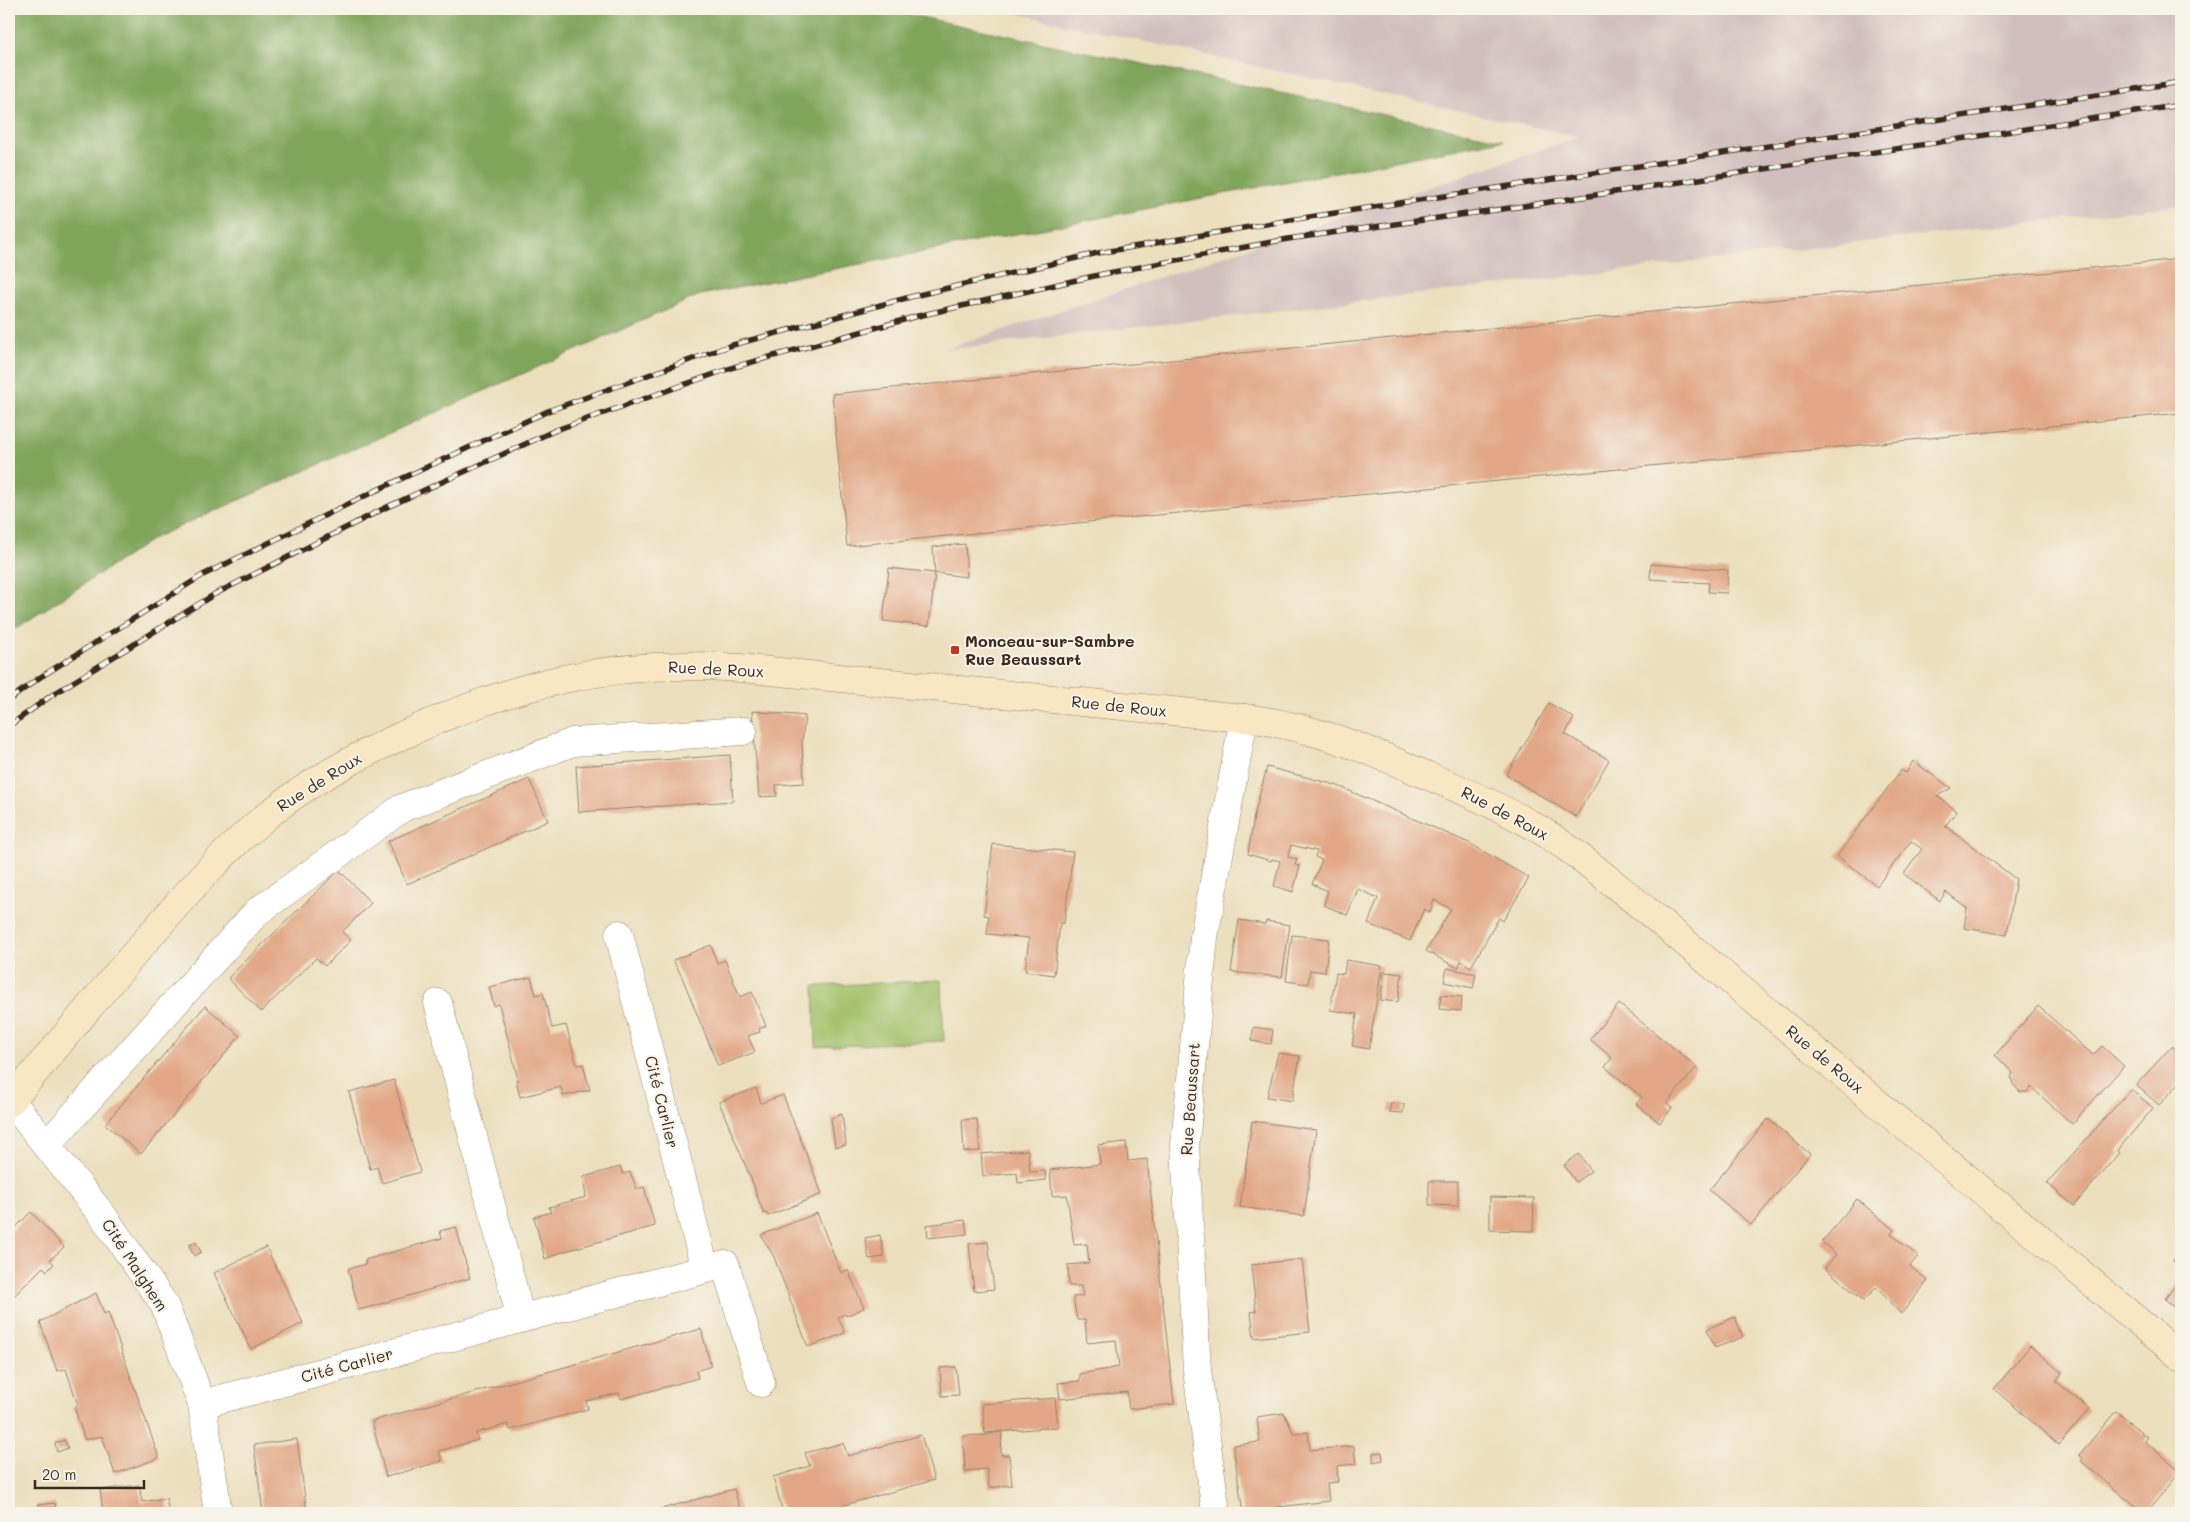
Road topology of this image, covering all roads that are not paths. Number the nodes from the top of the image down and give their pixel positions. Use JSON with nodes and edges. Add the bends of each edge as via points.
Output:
{"nodes":[{"id":1,"x":1244,"y":718,"type":"junction"},
{"id":2,"x":743,"y":731,"type":"dead end"},
{"id":3,"x":619,"y":934,"type":"dead end"},
{"id":4,"x":438,"y":1003,"type":"dead end"},
{"id":5,"x":10,"y":1102,"type":"edge"},
{"id":6,"x":46,"y":1146,"type":"junction"},
{"id":7,"x":706,"y":1269,"type":"junction"},
{"id":8,"x":521,"y":1319,"type":"junction"},
{"id":9,"x":2181,"y":1357,"type":"edge"},
{"id":10,"x":761,"y":1383,"type":"dead end"},
{"id":11,"x":202,"y":1404,"type":"junction"},
{"id":12,"x":218,"y":1513,"type":"edge"},
{"id":13,"x":1216,"y":1513,"type":"edge"}],
"edges":[{"from":1,"to":5,"type":"main road","name":"Rue de Roux","via":[[740,668],[675,665],[586,674],[491,698],[358,756],[302,790],[262,820],[229,849],[186,895]]},
{"from":1,"to":9,"type":"main road","name":"Rue de Roux","via":[[1298,727],[1360,746],[1485,801],[1560,843],[1645,909]]},
{"from":1,"to":13,"type":"street","name":"Rue Beaussart","via":[[1204,937],[1185,1145],[1198,1370]]},
{"from":2,"to":6,"type":"street","via":[[573,742],[402,808],[257,912]]},
{"from":3,"to":7,"type":"street","name":"Cité Carlier"},
{"from":4,"to":8,"type":"street"},
{"from":5,"to":6,"type":"street","name":"Cité Malghem"},
{"from":6,"to":11,"type":"street","name":"Cité Malghem","via":[[103,1216],[164,1304]]},
{"from":7,"to":8,"type":"street","name":"Cité Carlier"},
{"from":7,"to":10,"type":"street","name":"Cité Carlier","via":[[725,1264]]},
{"from":8,"to":11,"type":"street","name":"Cité Carlier"},
{"from":11,"to":12,"type":"street","name":"Cité Malghem"}]}
